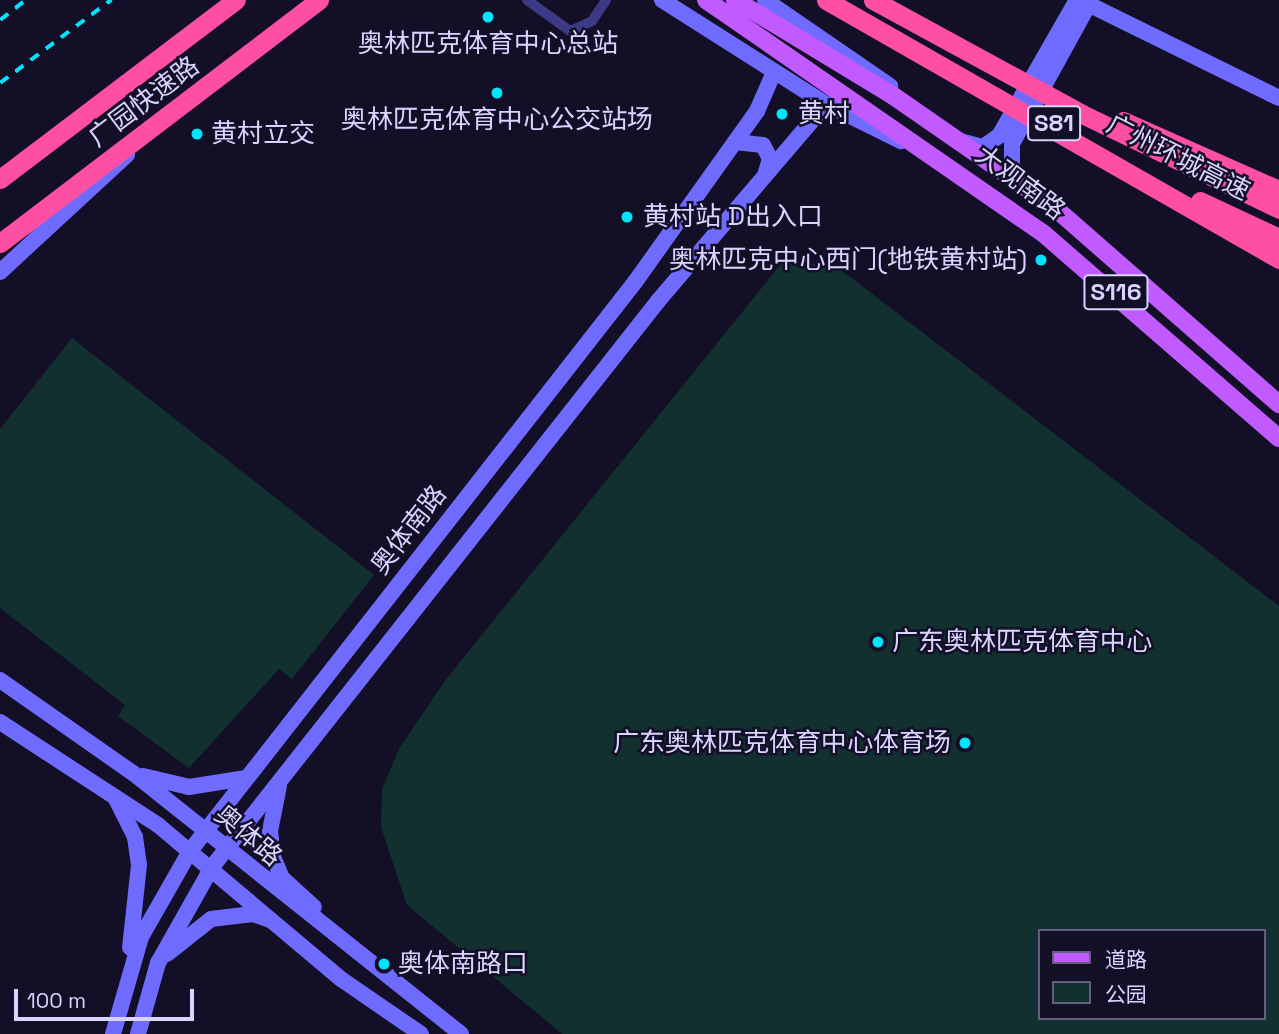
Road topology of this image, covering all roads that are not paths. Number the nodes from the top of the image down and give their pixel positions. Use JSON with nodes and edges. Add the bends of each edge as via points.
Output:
{"nodes":[{"id":1,"x":236,"y":0,"type":"edge"},
{"id":2,"x":319,"y":0,"type":"edge"},
{"id":3,"x":527,"y":0,"type":"edge"},
{"id":4,"x":606,"y":0,"type":"edge"},
{"id":5,"x":662,"y":0,"type":"edge"},
{"id":6,"x":706,"y":0,"type":"edge"},
{"id":7,"x":734,"y":0,"type":"edge"},
{"id":8,"x":765,"y":0,"type":"edge"},
{"id":9,"x":826,"y":0,"type":"edge"},
{"id":10,"x":834,"y":0,"type":"edge"},
{"id":11,"x":873,"y":0,"type":"edge"},
{"id":12,"x":886,"y":0,"type":"edge"},
{"id":13,"x":1082,"y":1,"type":"edge"},
{"id":14,"x":774,"y":72,"type":"junction"},
{"id":15,"x":1279,"y":98,"type":"edge"},
{"id":16,"x":826,"y":104,"type":"junction"},
{"id":17,"x":151,"y":130,"type":"junction"},
{"id":18,"x":952,"y":136,"type":"junction"},
{"id":19,"x":735,"y":142,"type":"junction"},
{"id":20,"x":944,"y":159,"type":"junction"},
{"id":21,"x":766,"y":172,"type":"junction"},
{"id":22,"x":1012,"y":177,"type":"junction"},
{"id":23,"x":0,"y":180,"type":"edge"},
{"id":24,"x":1279,"y":190,"type":"edge"},
{"id":25,"x":1279,"y":209,"type":"edge"},
{"id":26,"x":1279,"y":238,"type":"edge"},
{"id":27,"x":0,"y":243,"type":"edge"},
{"id":28,"x":1279,"y":260,"type":"edge"},
{"id":29,"x":0,"y":272,"type":"edge"},
{"id":30,"x":1279,"y":404,"type":"edge"},
{"id":31,"x":1279,"y":439,"type":"edge"},
{"id":32,"x":0,"y":681,"type":"edge"},
{"id":33,"x":0,"y":697,"type":"edge"},
{"id":34,"x":0,"y":722,"type":"edge"},
{"id":35,"x":279,"y":736,"type":"junction"},
{"id":36,"x":299,"y":757,"type":"junction"},
{"id":37,"x":133,"y":773,"type":"junction"},
{"id":38,"x":246,"y":778,"type":"junction"},
{"id":39,"x":279,"y":781,"type":"junction"},
{"id":40,"x":111,"y":792,"type":"junction"},
{"id":41,"x":204,"y":832,"type":"junction"},
{"id":42,"x":225,"y":850,"type":"junction"},
{"id":43,"x":190,"y":851,"type":"junction"},
{"id":44,"x":212,"y":867,"type":"junction"},
{"id":45,"x":283,"y":926,"type":"junction"},
{"id":46,"x":329,"y":929,"type":"junction"},
{"id":47,"x":159,"y":963,"type":"junction"},
{"id":48,"x":125,"y":977,"type":"junction"},
{"id":49,"x":419,"y":1002,"type":"junction"},
{"id":50,"x":403,"y":1020,"type":"junction"},
{"id":51,"x":113,"y":1034,"type":"edge"},
{"id":52,"x":138,"y":1034,"type":"edge"},
{"id":53,"x":421,"y":1034,"type":"edge"},
{"id":54,"x":460,"y":1034,"type":"edge"}],
"edges":[{"from":1,"to":23,"type":"highway","name":"广园快速路"},
{"from":2,"to":17,"type":"highway","name":"广园快速路"},
{"from":3,"to":4,"type":"street","via":[[569,31],[592,21]]},
{"from":5,"to":14,"type":"street"},
{"from":6,"to":20,"type":"main road","name":"大观南路","number":"S116"},
{"from":7,"to":18,"type":"main road","name":"大观南路","number":"S116"},
{"from":8,"to":18,"type":"street"},
{"from":9,"to":28,"type":"highway","bridge":true},
{"from":10,"to":26,"type":"highway","name":"广州环城高速","number":"S81","bridge":true,"via":[[1184,194]]},
{"from":11,"to":25,"type":"highway","name":"广州环城高速","number":"S81","bridge":true,"via":[[1082,114]]},
{"from":12,"to":24,"type":"highway","bridge":true,"via":[[1073,97]]},
{"from":13,"to":15,"type":"street"},
{"from":13,"to":18,"type":"street","via":[[999,136],[983,147]]},
{"from":13,"to":22,"type":"street","via":[[1012,144]]},
{"from":14,"to":16,"type":"street"},
{"from":14,"to":19,"type":"street","name":"奥体南路","via":[[769,92]]},
{"from":16,"to":20,"type":"street"},
{"from":16,"to":21,"type":"street","name":"奥体南路"},
{"from":17,"to":27,"type":"highway","name":"广园快速路"},
{"from":17,"to":29,"type":"street"},
{"from":18,"to":22,"type":"main road","name":"大观南路","number":"S116"},
{"from":19,"to":21,"type":"street","via":[[763,145],[770,159]]},
{"from":19,"to":35,"type":"street","name":"奥体南路","via":[[635,282]]},
{"from":20,"to":31,"type":"main road","name":"大观南路","number":"S116","via":[[1093,272]]},
{"from":21,"to":36,"type":"street","name":"奥体南路"},
{"from":22,"to":30,"type":"main road","name":"大观南路","number":"S116","via":[[1125,266]]},
{"from":32,"to":33,"type":"street"},
{"from":32,"to":37,"type":"street","name":"奥体路"},
{"from":34,"to":40,"type":"street","name":"奥体路","via":[[63,768]]},
{"from":35,"to":36,"type":"street","via":[[283,752]]},
{"from":35,"to":38,"type":"street","name":"奥体南路"},
{"from":36,"to":39,"type":"street","name":"奥体南路"},
{"from":37,"to":38,"type":"street","via":[[176,786]]},
{"from":37,"to":41,"type":"street","name":"奥体路"},
{"from":38,"to":41,"type":"street","name":"奥体南路"},
{"from":39,"to":42,"type":"street","name":"奥体南路"},
{"from":39,"to":46,"type":"street","via":[[270,831],[273,857],[282,878]]},
{"from":40,"to":43,"type":"street","name":"奥体路"},
{"from":40,"to":48,"type":"street","via":[[131,826],[139,865]]},
{"from":41,"to":42,"type":"street","name":"奥体路"},
{"from":41,"to":43,"type":"street","name":"奥体南路"},
{"from":42,"to":44,"type":"street","name":"奥体南路"},
{"from":42,"to":46,"type":"street","name":"奥体路"},
{"from":43,"to":44,"type":"street","name":"奥体路"},
{"from":43,"to":48,"type":"street","name":"奥体南路"},
{"from":44,"to":45,"type":"street","name":"奥体路"},
{"from":44,"to":47,"type":"street","name":"奥体南路"},
{"from":45,"to":47,"type":"street","via":[[253,914],[223,916],[196,926]]},
{"from":45,"to":50,"type":"street","name":"奥体路","via":[[341,979]]},
{"from":46,"to":49,"type":"street","name":"奥体路"},
{"from":47,"to":52,"type":"street","name":"奥体南路"},
{"from":48,"to":51,"type":"street","name":"奥体南路"},
{"from":49,"to":50,"type":"street","via":[[407,1005]]},
{"from":49,"to":54,"type":"street","name":"奥体路"},
{"from":50,"to":53,"type":"street","name":"奥体路"}]}
